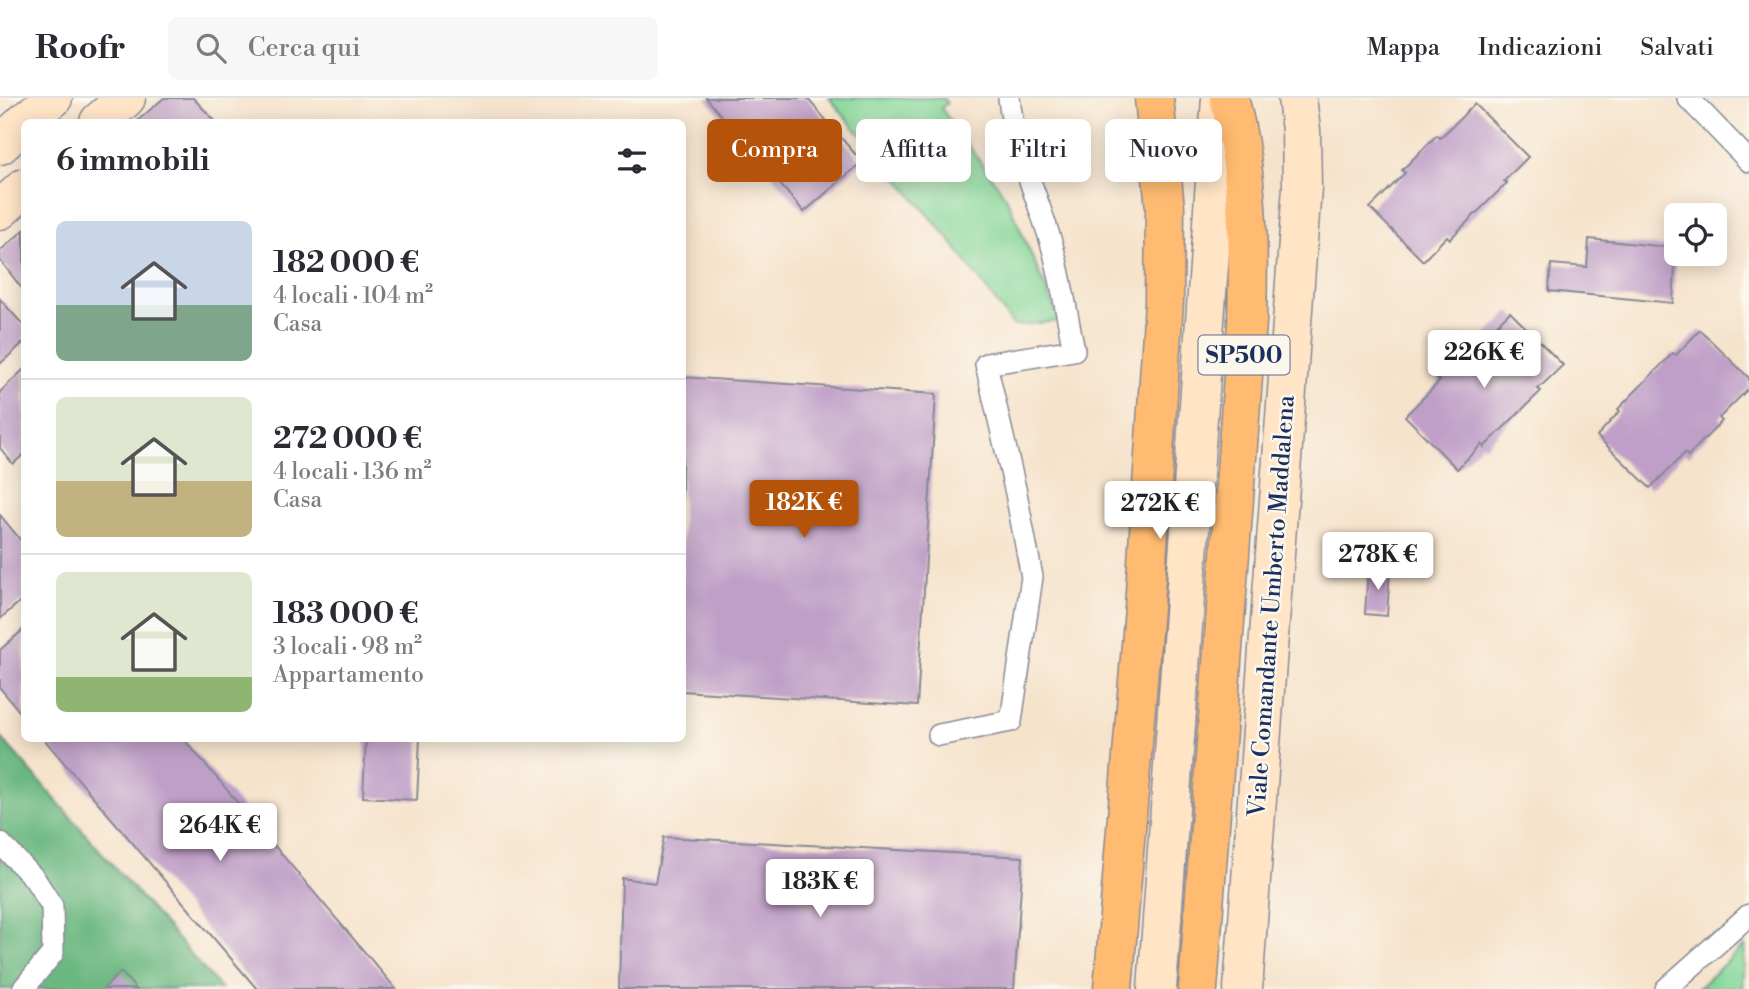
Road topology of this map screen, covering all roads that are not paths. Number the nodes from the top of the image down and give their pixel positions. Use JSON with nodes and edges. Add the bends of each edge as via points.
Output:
{"nodes":[{"id":1,"x":53,"y":98,"type":"edge"},
{"id":2,"x":126,"y":98,"type":"edge"},
{"id":3,"x":1009,"y":98,"type":"edge"},
{"id":4,"x":1154,"y":98,"type":"edge"},
{"id":5,"x":1221,"y":98,"type":"edge"},
{"id":6,"x":1229,"y":98,"type":"edge"},
{"id":7,"x":1688,"y":98,"type":"edge"},
{"id":8,"x":1301,"y":109,"type":"edge"},
{"id":9,"x":29,"y":119,"type":"edge"},
{"id":10,"x":102,"y":119,"type":"edge"},
{"id":11,"x":21,"y":127,"type":"edge"},
{"id":12,"x":0,"y":145,"type":"edge"},
{"id":13,"x":1749,"y":161,"type":"edge"},
{"id":14,"x":21,"y":191,"type":"edge"},
{"id":15,"x":0,"y":209,"type":"edge"},
{"id":16,"x":939,"y":735,"type":"dead end"},
{"id":17,"x":0,"y":843,"type":"edge"},
{"id":18,"x":1749,"y":915,"type":"edge"},
{"id":19,"x":23,"y":989,"type":"edge"},
{"id":20,"x":1113,"y":989,"type":"edge"},
{"id":21,"x":1157,"y":989,"type":"edge"},
{"id":22,"x":1198,"y":989,"type":"edge"},
{"id":23,"x":1243,"y":989,"type":"edge"},
{"id":24,"x":1666,"y":989,"type":"edge"}],
"edges":[{"from":1,"to":9,"type":"main road"},
{"from":2,"to":10,"type":"main road"},
{"from":3,"to":16,"type":"lane","via":[[1053,250],[1074,350],[986,364],[1032,577],[1011,721]]},
{"from":4,"to":20,"type":"highway","number":"SP500","via":[[1165,208],[1163,316]]},
{"from":5,"to":21,"type":"main road"},
{"from":6,"to":22,"type":"highway","number":"SP500","via":[[1245,181],[1247,322]]},
{"from":7,"to":13,"type":"lane"},
{"from":8,"to":23,"type":"main road","name":"Viale Comandante Umberto Maddalena","via":[[1301,201]]},
{"from":11,"to":12,"type":"main road"},
{"from":14,"to":15,"type":"main road"},
{"from":17,"to":19,"type":"lane","via":[[34,878],[52,906],[53,953]]},
{"from":18,"to":24,"type":"lane"}]}
